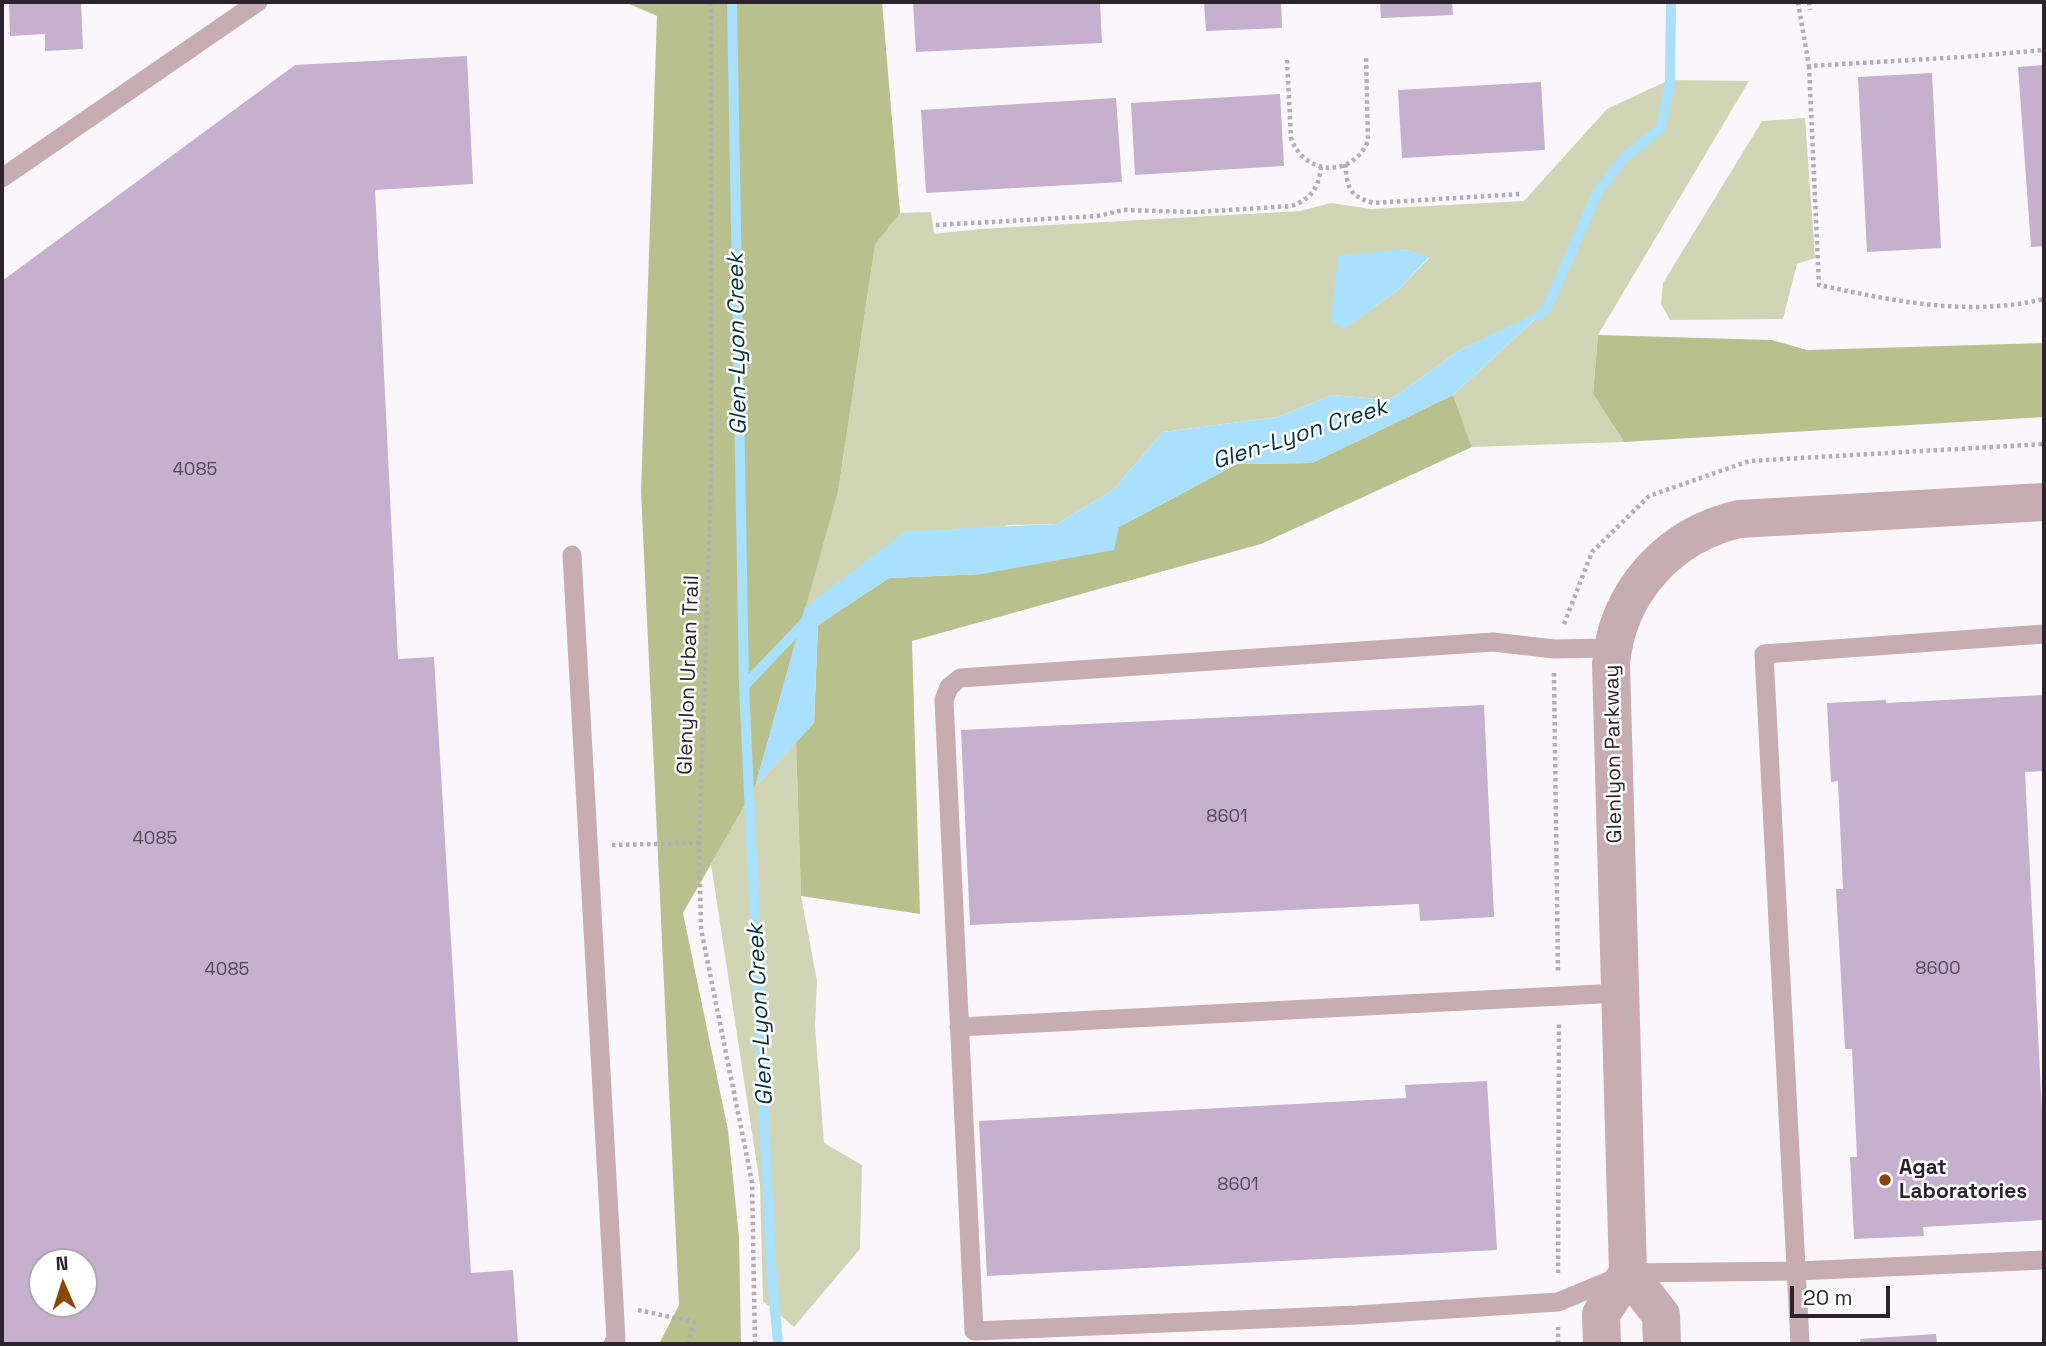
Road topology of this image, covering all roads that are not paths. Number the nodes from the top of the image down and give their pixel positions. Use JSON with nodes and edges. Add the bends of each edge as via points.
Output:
{"nodes":[{"id":1,"x":258,"y":2,"type":"edge"},
{"id":2,"x":2,"y":178,"type":"edge"},
{"id":3,"x":2044,"y":502,"type":"edge"},
{"id":4,"x":572,"y":555,"type":"dead end"},
{"id":5,"x":2044,"y":635,"type":"edge"},
{"id":6,"x":1612,"y":648,"type":"junction"},
{"id":7,"x":1619,"y":993,"type":"junction"},
{"id":8,"x":959,"y":1027,"type":"junction"},
{"id":9,"x":2044,"y":1259,"type":"edge"},
{"id":10,"x":1797,"y":1271,"type":"junction"},
{"id":11,"x":1628,"y":1273,"type":"junction"},
{"id":12,"x":613,"y":1344,"type":"edge"},
{"id":13,"x":1602,"y":1344,"type":"edge"},
{"id":14,"x":1662,"y":1344,"type":"edge"},
{"id":15,"x":1800,"y":1344,"type":"edge"}],
"edges":[{"from":1,"to":2,"type":"lane"},
{"from":3,"to":6,"type":"street","name":"Glenlyon Parkway","via":[[1739,519],[1717,524],[1689,538],[1647,572],[1619,621]]},
{"from":4,"to":12,"type":"lane"},
{"from":5,"to":10,"type":"lane","via":[[1764,654]]},
{"from":6,"to":7,"type":"street","name":"Glenlyon Parkway"},
{"from":6,"to":8,"type":"lane","via":[[1554,649],[1493,642],[960,678],[949,687],[944,700]]},
{"from":7,"to":8,"type":"lane"},
{"from":7,"to":11,"type":"street","name":"Glenlyon Parkway"},
{"from":8,"to":11,"type":"lane","via":[[974,1331],[1558,1302]]},
{"from":9,"to":10,"type":"lane"},
{"from":10,"to":11,"type":"lane"},
{"from":10,"to":15,"type":"lane"},
{"from":11,"to":13,"type":"street","via":[[1601,1314]]},
{"from":11,"to":14,"type":"street","via":[[1661,1315]]}]}
